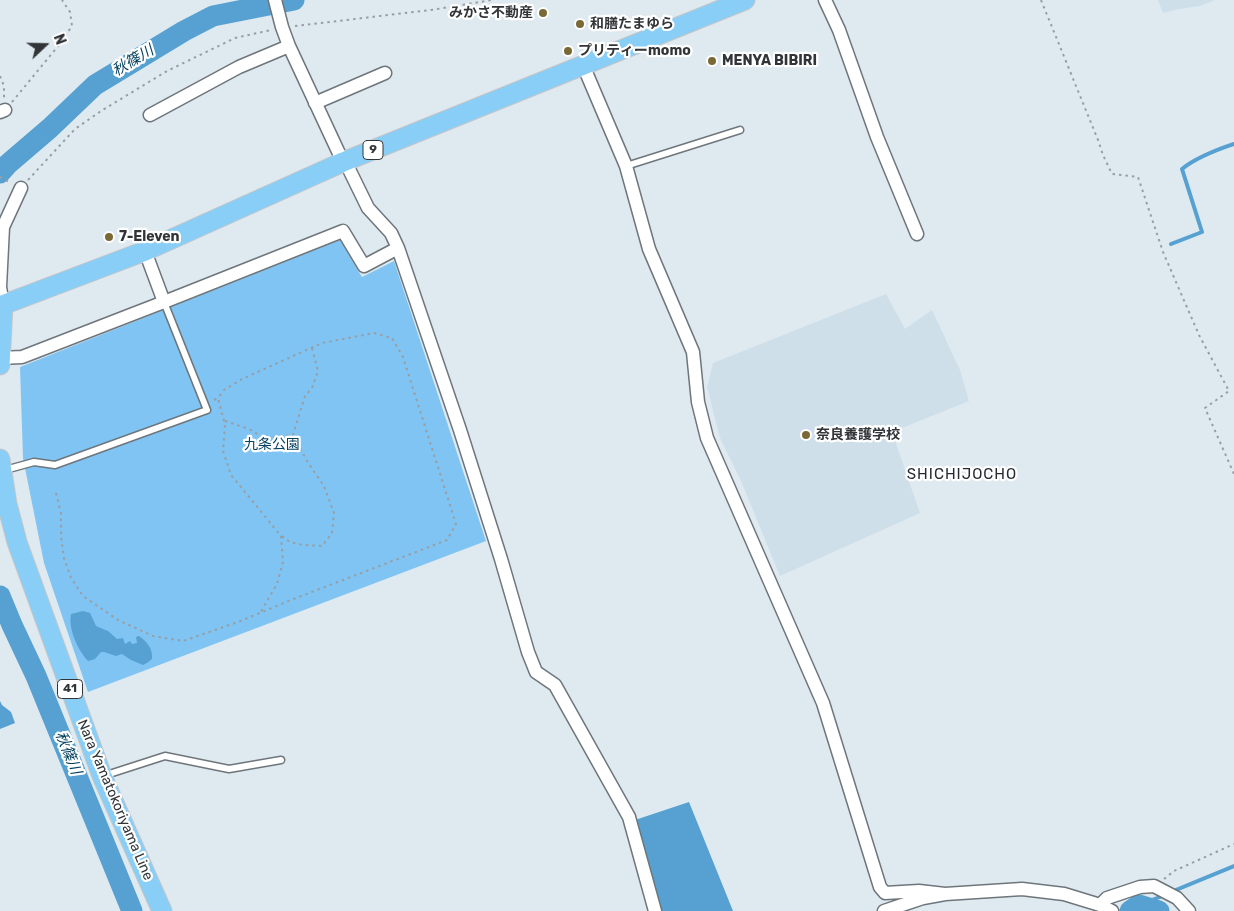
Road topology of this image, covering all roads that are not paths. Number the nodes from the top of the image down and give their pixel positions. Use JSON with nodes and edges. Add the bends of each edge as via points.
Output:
{"nodes":[{"id":1,"x":275,"y":0,"type":"edge"},
{"id":2,"x":745,"y":0,"type":"edge"},
{"id":3,"x":825,"y":0,"type":"edge"},
{"id":4,"x":289,"y":46,"type":"junction"},
{"id":5,"x":583,"y":65,"type":"junction"},
{"id":6,"x":385,"y":73,"type":"dead end"},
{"id":7,"x":315,"y":103,"type":"junction"},
{"id":8,"x":150,"y":115,"type":"dead end"},
{"id":9,"x":740,"y":130,"type":"dead end"},
{"id":10,"x":344,"y":162,"type":"junction"},
{"id":11,"x":626,"y":166,"type":"junction"},
{"id":12,"x":21,"y":188,"type":"road end"},
{"id":13,"x":917,"y":234,"type":"dead end"},
{"id":14,"x":398,"y":248,"type":"junction"},
{"id":15,"x":144,"y":251,"type":"junction"},
{"id":16,"x":164,"y":302,"type":"junction"},
{"id":17,"x":1,"y":306,"type":"edge"},
{"id":18,"x":0,"y":358,"type":"edge"},
{"id":19,"x":0,"y":365,"type":"edge"},
{"id":20,"x":1,"y":465,"type":"edge"},
{"id":21,"x":281,"y":760,"type":"dead end"},
{"id":22,"x":102,"y":776,"type":"junction"},
{"id":23,"x":945,"y":894,"type":"junction"},
{"id":24,"x":1107,"y":909,"type":"edge"},
{"id":25,"x":162,"y":911,"type":"edge"},
{"id":26,"x":655,"y":911,"type":"edge"},
{"id":27,"x":884,"y":911,"type":"edge"},
{"id":28,"x":1189,"y":911,"type":"edge"}],
"edges":[{"from":1,"to":4,"type":"street"},
{"from":2,"to":5,"type":"main road","number":"9"},
{"from":3,"to":13,"type":"street"},
{"from":4,"to":7,"type":"street"},
{"from":4,"to":8,"type":"street","via":[[239,67]]},
{"from":5,"to":10,"type":"main road","number":"9"},
{"from":5,"to":11,"type":"street"},
{"from":6,"to":7,"type":"street"},
{"from":7,"to":10,"type":"street"},
{"from":9,"to":11,"type":"lane"},
{"from":10,"to":14,"type":"street","via":[[368,208],[391,233]]},
{"from":10,"to":15,"type":"main road","number":"9"},
{"from":11,"to":23,"type":"street","via":[[649,250],[693,352],[698,402],[707,438],[823,703],[880,887],[885,893]]},
{"from":12,"to":17,"type":"street","via":[[3,227]]},
{"from":14,"to":16,"type":"street","via":[[364,266],[343,231]]},
{"from":14,"to":26,"type":"street","via":[[463,439],[528,652],[536,672],[555,685],[629,817]]},
{"from":15,"to":16,"type":"street"},
{"from":15,"to":17,"type":"main road","number":"9"},
{"from":16,"to":18,"type":"street","via":[[22,358]]},
{"from":16,"to":20,"type":"lane","via":[[207,410],[55,465],[34,462]]},
{"from":17,"to":18,"type":"main road"},
{"from":18,"to":19,"type":"main road"},
{"from":20,"to":22,"type":"main road","name":"Nara Yamatokoriyama Line","number":"41","via":[[17,542]]},
{"from":21,"to":22,"type":"lane","via":[[229,769],[165,756]]},
{"from":22,"to":25,"type":"main road","name":"Nara Yamatokoriyama Line","number":"41"},
{"from":23,"to":24,"type":"street","via":[[1022,889],[1064,894]]},
{"from":23,"to":27,"type":"street"},
{"from":24,"to":28,"type":"street","via":[[1107,898],[1154,886],[1176,898]]}]}
